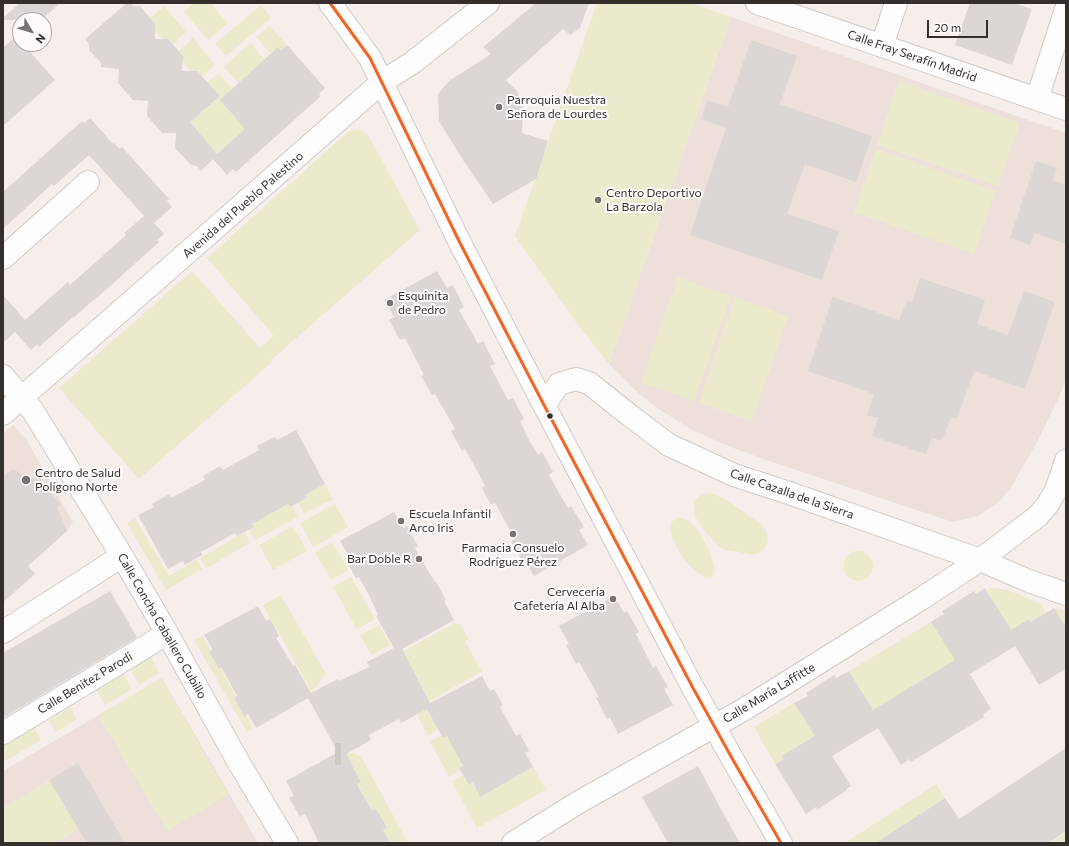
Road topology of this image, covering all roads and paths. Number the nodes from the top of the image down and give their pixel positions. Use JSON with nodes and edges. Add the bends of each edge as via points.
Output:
{"nodes":[{"id":1,"x":330,"y":3,"type":"edge"},
{"id":2,"x":488,"y":3,"type":"edge"},
{"id":3,"x":758,"y":3,"type":"edge"},
{"id":4,"x":896,"y":3,"type":"edge"},
{"id":5,"x":1066,"y":9,"type":"edge"},
{"id":6,"x":882,"y":46,"type":"junction"},
{"id":7,"x":382,"y":82,"type":"junction"},
{"id":8,"x":1036,"y":98,"type":"junction"},
{"id":9,"x":1066,"y":109,"type":"edge"},
{"id":10,"x":88,"y":182,"type":"dead end"},
{"id":11,"x":3,"y":258,"type":"edge"},
{"id":12,"x":3,"y":376,"type":"edge"},
{"id":13,"x":28,"y":404,"type":"junction"},
{"id":14,"x":544,"y":405,"type":"junction"},
{"id":15,"x":3,"y":414,"type":"edge"},
{"id":16,"x":1066,"y":461,"type":"edge"},
{"id":17,"x":122,"y":556,"type":"junction"},
{"id":18,"x":980,"y":560,"type":"junction"},
{"id":19,"x":1066,"y":594,"type":"edge"},
{"id":20,"x":3,"y":632,"type":"edge"},
{"id":21,"x":167,"y":633,"type":"junction"},
{"id":22,"x":715,"y":726,"type":"junction"},
{"id":23,"x":3,"y":732,"type":"edge"},
{"id":24,"x":287,"y":843,"type":"edge"},
{"id":25,"x":513,"y":843,"type":"edge"},
{"id":26,"x":782,"y":843,"type":"edge"}],
"edges":[{"from":1,"to":7,"type":"street","via":[[370,58]]},
{"from":2,"to":7,"type":"street","name":"Avenida del Pueblo Palestino","via":[[412,63]]},
{"from":3,"to":6,"type":"street","name":"Calle Fray Serafín Madrid"},
{"from":4,"to":6,"type":"street"},
{"from":5,"to":8,"type":"street"},
{"from":6,"to":8,"type":"street","name":"Calle Fray Serafín Madrid"},
{"from":7,"to":13,"type":"street","name":"Avenida del Pueblo Palestino"},
{"from":7,"to":14,"type":"street","via":[[459,241]]},
{"from":8,"to":9,"type":"street","name":"Calle Fray Serafín Madrid"},
{"from":10,"to":11,"type":"street"},
{"from":12,"to":13,"type":"street","name":"Calle Concha Caballero Cubillo"},
{"from":13,"to":15,"type":"street","name":"Avenida del Pueblo Palestino"},
{"from":13,"to":17,"type":"street","name":"Calle Concha Caballero Cubillo"},
{"from":14,"to":18,"type":"street","name":"Calle Cazalla de la Sierra","via":[[559,384],[576,379],[589,382],[669,445],[734,475]]},
{"from":14,"to":22,"type":"street"},
{"from":16,"to":18,"type":"street","name":"Calle María Laffitte","via":[[1056,490],[1038,516]]},
{"from":17,"to":20,"type":"street"},
{"from":17,"to":21,"type":"street","name":"Calle Concha Caballero Cubillo"},
{"from":18,"to":19,"type":"street","name":"Calle Cazalla de la Sierra"},
{"from":18,"to":22,"type":"street","name":"Calle María Laffitte","via":[[904,610]]},
{"from":21,"to":23,"type":"street","name":"Calle Benitez Parodi"},
{"from":21,"to":24,"type":"street","name":"Calle Concha Caballero Cubillo"},
{"from":22,"to":25,"type":"street","name":"Calle María Laffitte"},
{"from":22,"to":26,"type":"street"}]}
